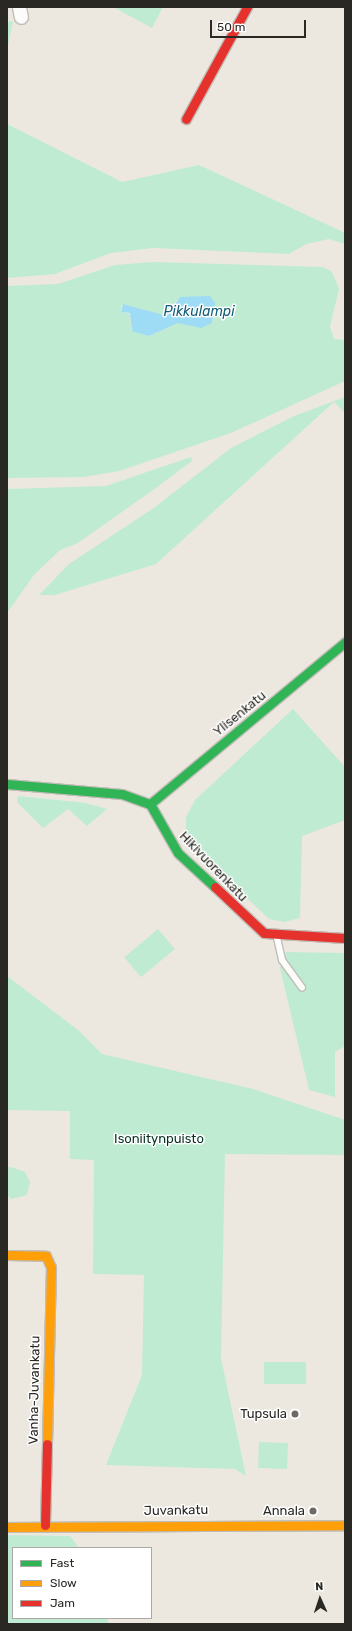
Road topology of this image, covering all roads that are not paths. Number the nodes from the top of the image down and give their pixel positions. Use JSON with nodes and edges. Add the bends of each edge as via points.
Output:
{"nodes":[{"id":1,"x":247,"y":7,"type":"edge"},
{"id":2,"x":186,"y":119,"type":"dead end"},
{"id":3,"x":345,"y":642,"type":"edge"},
{"id":4,"x":7,"y":784,"type":"edge"},
{"id":5,"x":150,"y":804,"type":"junction"},
{"id":6,"x":277,"y":936,"type":"junction"},
{"id":7,"x":345,"y":938,"type":"edge"},
{"id":8,"x":302,"y":988,"type":"dead end"},
{"id":9,"x":7,"y":1255,"type":"edge"},
{"id":10,"x":345,"y":1525,"type":"edge"},
{"id":11,"x":45,"y":1526,"type":"junction"},
{"id":12,"x":7,"y":1527,"type":"edge"}],
"edges":[{"from":1,"to":2,"type":"street"},
{"from":3,"to":5,"type":"street","name":"Ylisenkatu","via":[[303,680]]},
{"from":4,"to":5,"type":"street","via":[[122,794]]},
{"from":5,"to":6,"type":"street","name":"Hikivuorenkatu","via":[[178,853],[244,918],[264,932]]},
{"from":6,"to":7,"type":"street","name":"Hikivuorenkatu"},
{"from":6,"to":8,"type":"lane","via":[[282,960]]},
{"from":9,"to":11,"type":"street","name":"Vanha-Juvankatu","via":[[46,1256],[50,1267]]},
{"from":10,"to":11,"type":"street","name":"Juvankatu"},
{"from":11,"to":12,"type":"street","name":"Juvankatu"}]}
